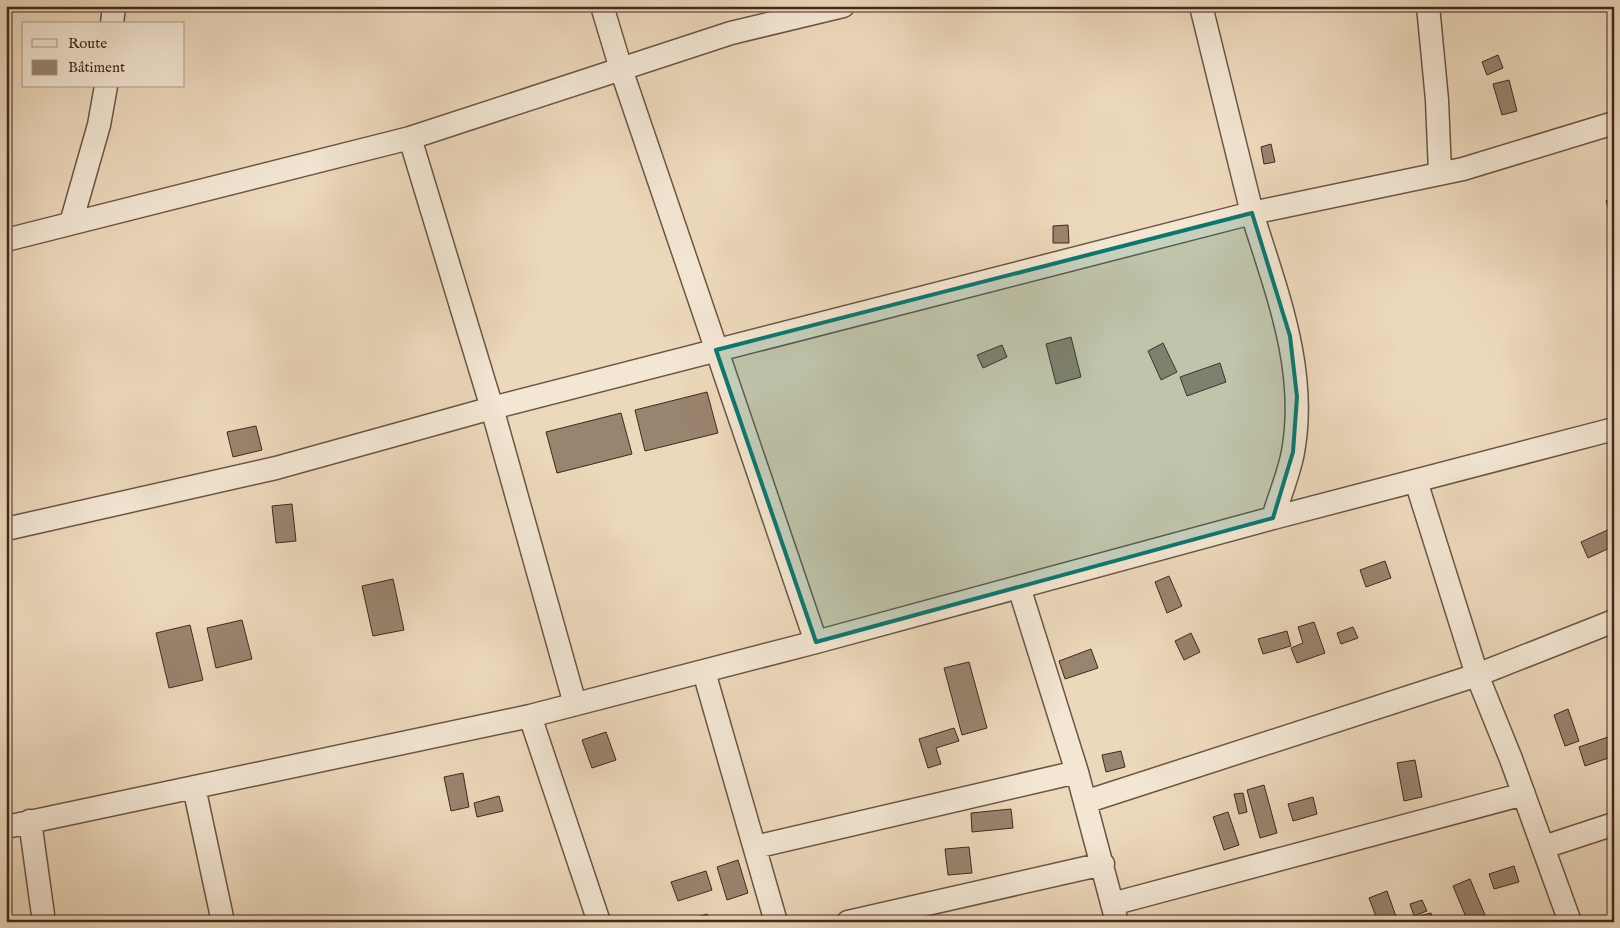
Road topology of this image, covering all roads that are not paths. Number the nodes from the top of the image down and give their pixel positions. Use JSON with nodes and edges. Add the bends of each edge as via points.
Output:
{"nodes":[{"id":1,"x":114,"y":6,"type":"edge"},
{"id":2,"x":602,"y":6,"type":"edge"},
{"id":3,"x":843,"y":6,"type":"edge"},
{"id":4,"x":1201,"y":6,"type":"edge"},
{"id":5,"x":1428,"y":6,"type":"edge"},
{"id":6,"x":112,"y":22,"type":"edge"},
{"id":7,"x":621,"y":69,"type":"junction"},
{"id":8,"x":106,"y":88,"type":"edge"},
{"id":9,"x":1614,"y":123,"type":"edge"},
{"id":10,"x":410,"y":138,"type":"junction"},
{"id":11,"x":1440,"y":173,"type":"junction"},
{"id":12,"x":1252,"y":213,"type":"junction"},
{"id":13,"x":71,"y":223,"type":"junction"},
{"id":14,"x":6,"y":240,"type":"edge"},
{"id":15,"x":716,"y":350,"type":"junction"},
{"id":16,"x":492,"y":408,"type":"junction"},
{"id":17,"x":1614,"y":429,"type":"edge"},
{"id":18,"x":1416,"y":481,"type":"junction"},
{"id":19,"x":1273,"y":518,"type":"junction"},
{"id":20,"x":6,"y":530,"type":"edge"},
{"id":21,"x":1019,"y":587,"type":"junction"},
{"id":22,"x":1614,"y":621,"type":"edge"},
{"id":23,"x":816,"y":642,"type":"junction"},
{"id":24,"x":704,"y":672,"type":"junction"},
{"id":25,"x":1477,"y":675,"type":"junction"},
{"id":26,"x":574,"y":704,"type":"junction"},
{"id":27,"x":530,"y":716,"type":"junction"},
{"id":28,"x":1077,"y":772,"type":"junction"},
{"id":29,"x":194,"y":787,"type":"junction"},
{"id":30,"x":1524,"y":794,"type":"junction"},
{"id":31,"x":1085,"y":802,"type":"junction"},
{"id":32,"x":30,"y":821,"type":"junction"},
{"id":33,"x":1614,"y":824,"type":"edge"},
{"id":34,"x":6,"y":827,"type":"edge"},
{"id":35,"x":755,"y":848,"type":"junction"},
{"id":36,"x":1544,"y":848,"type":"junction"},
{"id":37,"x":1103,"y":864,"type":"junction"},
{"id":38,"x":1115,"y":913,"type":"edge"},
{"id":39,"x":44,"y":922,"type":"edge"},
{"id":40,"x":223,"y":922,"type":"edge"},
{"id":41,"x":599,"y":922,"type":"edge"},
{"id":42,"x":776,"y":922,"type":"edge"},
{"id":43,"x":848,"y":922,"type":"edge"},
{"id":44,"x":1570,"y":922,"type":"edge"}],
"edges":[{"from":1,"to":6,"type":"street"},
{"from":2,"to":7,"type":"street"},
{"from":3,"to":7,"type":"street","via":[[731,33]]},
{"from":4,"to":12,"type":"street"},
{"from":5,"to":11,"type":"street"},
{"from":7,"to":10,"type":"street"},
{"from":7,"to":15,"type":"street"},
{"from":8,"to":13,"type":"street","via":[[99,125]]},
{"from":9,"to":11,"type":"street","via":[[1463,169]]},
{"from":10,"to":13,"type":"street"},
{"from":10,"to":16,"type":"street"},
{"from":11,"to":12,"type":"street"},
{"from":12,"to":15,"type":"street"},
{"from":12,"to":19,"type":"street","via":[[1290,336],[1297,397],[1293,452]]},
{"from":13,"to":14,"type":"street"},
{"from":15,"to":16,"type":"street"},
{"from":15,"to":23,"type":"street"},
{"from":16,"to":20,"type":"street","via":[[276,468]]},
{"from":16,"to":26,"type":"street"},
{"from":17,"to":18,"type":"street"},
{"from":18,"to":19,"type":"street"},
{"from":18,"to":25,"type":"street"},
{"from":19,"to":21,"type":"street"},
{"from":21,"to":23,"type":"street"},
{"from":21,"to":28,"type":"street"},
{"from":22,"to":25,"type":"street"},
{"from":23,"to":24,"type":"street"},
{"from":24,"to":26,"type":"street"},
{"from":24,"to":35,"type":"street"},
{"from":25,"to":30,"type":"street"},
{"from":25,"to":31,"type":"street"},
{"from":26,"to":27,"type":"street"},
{"from":27,"to":29,"type":"street"},
{"from":27,"to":41,"type":"street"},
{"from":28,"to":31,"type":"street"},
{"from":28,"to":35,"type":"street"},
{"from":29,"to":32,"type":"street"},
{"from":29,"to":40,"type":"street"},
{"from":30,"to":36,"type":"street"},
{"from":30,"to":38,"type":"street","via":[[1266,865]]},
{"from":31,"to":37,"type":"street"},
{"from":32,"to":34,"type":"street"},
{"from":32,"to":39,"type":"street"},
{"from":33,"to":36,"type":"street"},
{"from":35,"to":42,"type":"street"},
{"from":36,"to":44,"type":"street"},
{"from":37,"to":38,"type":"street"},
{"from":37,"to":43,"type":"street"}]}
